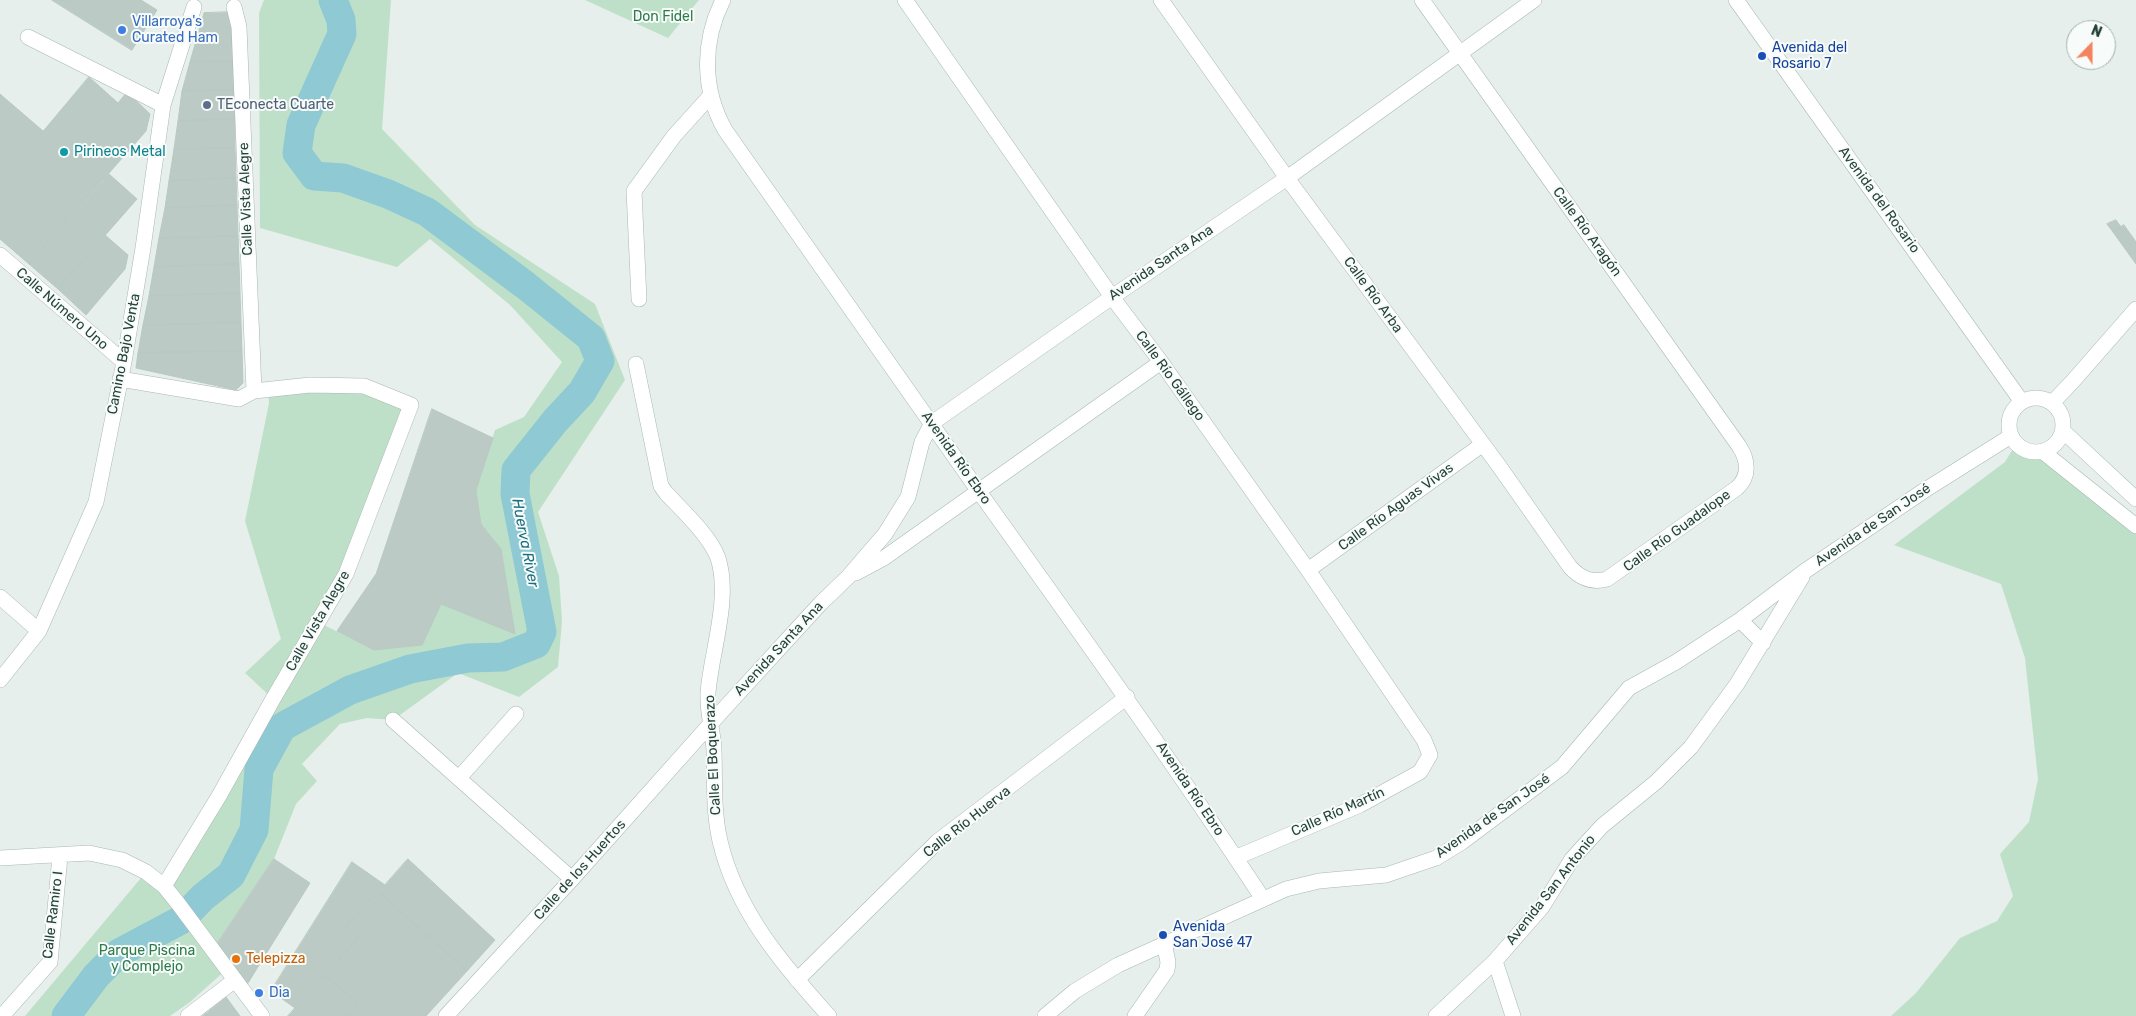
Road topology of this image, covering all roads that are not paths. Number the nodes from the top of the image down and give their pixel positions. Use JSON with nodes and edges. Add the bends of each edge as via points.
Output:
{"nodes":[{"id":1,"x":723,"y":0,"type":"edge"},
{"id":2,"x":905,"y":0,"type":"edge"},
{"id":3,"x":1161,"y":0,"type":"edge"},
{"id":4,"x":1422,"y":0,"type":"edge"},
{"id":5,"x":1534,"y":0,"type":"edge"},
{"id":6,"x":1736,"y":0,"type":"edge"},
{"id":7,"x":194,"y":7,"type":"dead end"},
{"id":8,"x":234,"y":7,"type":"dead end"},
{"id":9,"x":28,"y":37,"type":"dead end"},
{"id":10,"x":1459,"y":53,"type":"junction"},
{"id":11,"x":711,"y":95,"type":"junction"},
{"id":12,"x":163,"y":105,"type":"junction"},
{"id":13,"x":1286,"y":178,"type":"junction"},
{"id":14,"x":0,"y":255,"type":"edge"},
{"id":15,"x":1112,"y":297,"type":"junction"},
{"id":16,"x":639,"y":299,"type":"dead end"},
{"id":17,"x":2136,"y":309,"type":"edge"},
{"id":18,"x":124,"y":362,"type":"junction"},
{"id":19,"x":1161,"y":362,"type":"junction"},
{"id":20,"x":636,"y":364,"type":"dead end"},
{"id":21,"x":120,"y":379,"type":"junction"},
{"id":22,"x":254,"y":391,"type":"junction"},
{"id":23,"x":2022,"y":402,"type":"junction"},
{"id":24,"x":2052,"y":403,"type":"junction"},
{"id":25,"x":932,"y":423,"type":"junction"},
{"id":26,"x":2063,"y":430,"type":"junction"},
{"id":27,"x":2011,"y":436,"type":"junction"},
{"id":28,"x":1483,"y":444,"type":"junction"},
{"id":29,"x":2042,"y":452,"type":"junction"},
{"id":30,"x":1746,"y":465,"type":"joint"},
{"id":31,"x":979,"y":491,"type":"junction"},
{"id":32,"x":2136,"y":499,"type":"edge"},
{"id":33,"x":2136,"y":526,"type":"edge"},
{"id":34,"x":1308,"y":570,"type":"junction"},
{"id":35,"x":1805,"y":571,"type":"junction"},
{"id":36,"x":848,"y":577,"type":"junction"},
{"id":37,"x":1594,"y":581,"type":"joint"},
{"id":38,"x":0,"y":597,"type":"edge"},
{"id":39,"x":1740,"y":620,"type":"junction"},
{"id":40,"x":39,"y":631,"type":"junction"},
{"id":41,"x":1762,"y":643,"type":"junction"},
{"id":42,"x":0,"y":680,"type":"edge"},
{"id":43,"x":1127,"y":697,"type":"junction"},
{"id":44,"x":516,"y":714,"type":"dead end"},
{"id":45,"x":393,"y":720,"type":"dead end"},
{"id":46,"x":712,"y":722,"type":"junction"},
{"id":47,"x":1430,"y":755,"type":"joint"},
{"id":48,"x":460,"y":778,"type":"junction"},
{"id":49,"x":60,"y":856,"type":"junction"},
{"id":50,"x":1237,"y":857,"type":"junction"},
{"id":51,"x":0,"y":858,"type":"edge"},
{"id":52,"x":572,"y":879,"type":"junction"},
{"id":53,"x":164,"y":886,"type":"junction"},
{"id":54,"x":1263,"y":899,"type":"junction"},
{"id":55,"x":1164,"y":943,"type":"junction"},
{"id":56,"x":1495,"y":961,"type":"junction"},
{"id":57,"x":234,"y":980,"type":"junction"},
{"id":58,"x":797,"y":980,"type":"junction"},
{"id":59,"x":2,"y":1016,"type":"edge"},
{"id":60,"x":188,"y":1016,"type":"edge"},
{"id":61,"x":262,"y":1016,"type":"edge"},
{"id":62,"x":446,"y":1016,"type":"edge"},
{"id":63,"x":829,"y":1016,"type":"edge"},
{"id":64,"x":1045,"y":1016,"type":"edge"},
{"id":65,"x":1135,"y":1016,"type":"edge"},
{"id":66,"x":1436,"y":1016,"type":"edge"},
{"id":67,"x":1513,"y":1016,"type":"edge"}],
"edges":[{"from":1,"to":11,"type":"street","name":"Avenida Río Ebro","via":[[708,46],[706,65]]},
{"from":2,"to":15,"type":"street","name":"Calle Río Gállego"},
{"from":3,"to":13,"type":"street","name":"Calle Río Arba"},
{"from":4,"to":10,"type":"street","name":"Calle Río Aragón"},
{"from":5,"to":10,"type":"street","name":"Avenida Santa Ana"},
{"from":6,"to":23,"type":"street","name":"Avenida del Rosario"},
{"from":7,"to":12,"type":"street","name":"Camino Bajo Venta"},
{"from":8,"to":22,"type":"street","name":"Calle Vista Alegre","via":[[239,26]]},
{"from":9,"to":12,"type":"street"},
{"from":10,"to":13,"type":"street","name":"Avenida Santa Ana"},
{"from":10,"to":30,"type":"street","name":"Calle Río Aragón","via":[[1739,446]]},
{"from":11,"to":16,"type":"street","via":[[674,136],[634,191]]},
{"from":11,"to":25,"type":"street","name":"Avenida Río Ebro","via":[[725,130]]},
{"from":12,"to":18,"type":"street","name":"Camino Bajo Venta","via":[[144,248]]},
{"from":13,"to":15,"type":"street","name":"Avenida Santa Ana"},
{"from":13,"to":28,"type":"street","name":"Calle Río Arba"},
{"from":14,"to":18,"type":"street","name":"Calle Número Uno"},
{"from":15,"to":19,"type":"street","name":"Calle Río Gállego"},
{"from":15,"to":25,"type":"street","name":"Avenida Santa Ana"},
{"from":17,"to":24,"type":"street"},
{"from":18,"to":21,"type":"street","name":"Camino Bajo Venta"},
{"from":19,"to":31,"type":"street","name":"Avenida Santa Ana"},
{"from":19,"to":34,"type":"street","name":"Calle Río Gállego"},
{"from":20,"to":46,"type":"street","name":"Calle El Boquerazo","via":[[661,486],[707,539],[720,565],[722,597],[708,695]]},
{"from":21,"to":22,"type":"street","name":"Calle Vista Alegre","via":[[239,399]]},
{"from":21,"to":40,"type":"street","name":"Camino Bajo Venta","via":[[96,502]]},
{"from":22,"to":53,"type":"street","name":"Calle Vista Alegre","via":[[310,385],[364,386],[411,405],[346,574]]},
{"from":23,"to":24,"type":"street","via":[[2037,398]]},
{"from":23,"to":27,"type":"street","via":[[2011,413]]},
{"from":24,"to":26,"type":"street","via":[[2061,415]]},
{"from":25,"to":31,"type":"street","name":"Avenida Río Ebro"},
{"from":25,"to":36,"type":"street","name":"Avenida Santa Ana","via":[[922,442],[903,506],[885,534]]},
{"from":26,"to":29,"type":"street","via":[[2055,444]]},
{"from":26,"to":32,"type":"street"},
{"from":27,"to":29,"type":"street","via":[[2024,449]]},
{"from":27,"to":35,"type":"street","name":"Avenida de San José"},
{"from":28,"to":34,"type":"street","name":"Calle Río Aguas Vivas"},
{"from":28,"to":37,"type":"street","name":"Calle Río Arba","via":[[1570,567],[1581,577]]},
{"from":29,"to":33,"type":"street"},
{"from":30,"to":37,"type":"street","name":"Calle Río Guadalope","via":[[1745,478],[1737,488],[1614,576]]},
{"from":31,"to":36,"type":"street","name":"Avenida Santa Ana","via":[[884,558]]},
{"from":31,"to":43,"type":"street","name":"Avenida Río Ebro"},
{"from":34,"to":47,"type":"street","name":"Calle Río Gállego","via":[[1424,740]]},
{"from":35,"to":39,"type":"street","name":"Avenida de San José"},
{"from":35,"to":41,"type":"street","name":"Avenida San Antonio"},
{"from":36,"to":46,"type":"street","name":"Avenida Santa Ana"},
{"from":38,"to":40,"type":"street"},
{"from":39,"to":41,"type":"street"},
{"from":39,"to":54,"type":"street","name":"Avenida de San José","via":[[1629,688],[1562,767],[1436,858],[1386,875],[1302,884]]},
{"from":40,"to":42,"type":"street","name":"Camino Bajo Venta"},
{"from":41,"to":56,"type":"street","name":"Avenida San Antonio","via":[[1691,747],[1656,782],[1602,826],[1572,860],[1542,907]]},
{"from":43,"to":50,"type":"street","name":"Avenida Río Ebro"},
{"from":43,"to":58,"type":"street","name":"Calle Río Huerva","via":[[938,841]]},
{"from":44,"to":48,"type":"street"},
{"from":45,"to":48,"type":"street"},
{"from":46,"to":52,"type":"street","name":"Calle de los Huertos"},
{"from":46,"to":58,"type":"street","name":"Calle El Boquerazo","via":[[716,815],[726,861],[734,885],[754,923]]},
{"from":47,"to":50,"type":"street","name":"Calle Río Martín","via":[[1420,772],[1360,805]]},
{"from":48,"to":52,"type":"street"},
{"from":49,"to":51,"type":"street"},
{"from":49,"to":53,"type":"street","via":[[88,854],[122,860],[142,869]]},
{"from":49,"to":59,"type":"street","name":"Calle Ramiro I","via":[[50,962]]},
{"from":50,"to":54,"type":"street","name":"Avenida Río Ebro"},
{"from":52,"to":62,"type":"street","name":"Calle de los Huertos"},
{"from":53,"to":57,"type":"street"},
{"from":54,"to":55,"type":"street","name":"Avenida de San José"},
{"from":55,"to":64,"type":"street","name":"Avenida de San José","via":[[1095,978]]},
{"from":55,"to":65,"type":"street","via":[[1167,970]]},
{"from":56,"to":66,"type":"street","name":"Avenida San Antonio"},
{"from":56,"to":67,"type":"street"},
{"from":57,"to":60,"type":"street"},
{"from":57,"to":61,"type":"street"},
{"from":58,"to":63,"type":"street","name":"Calle El Boquerazo"}]}
